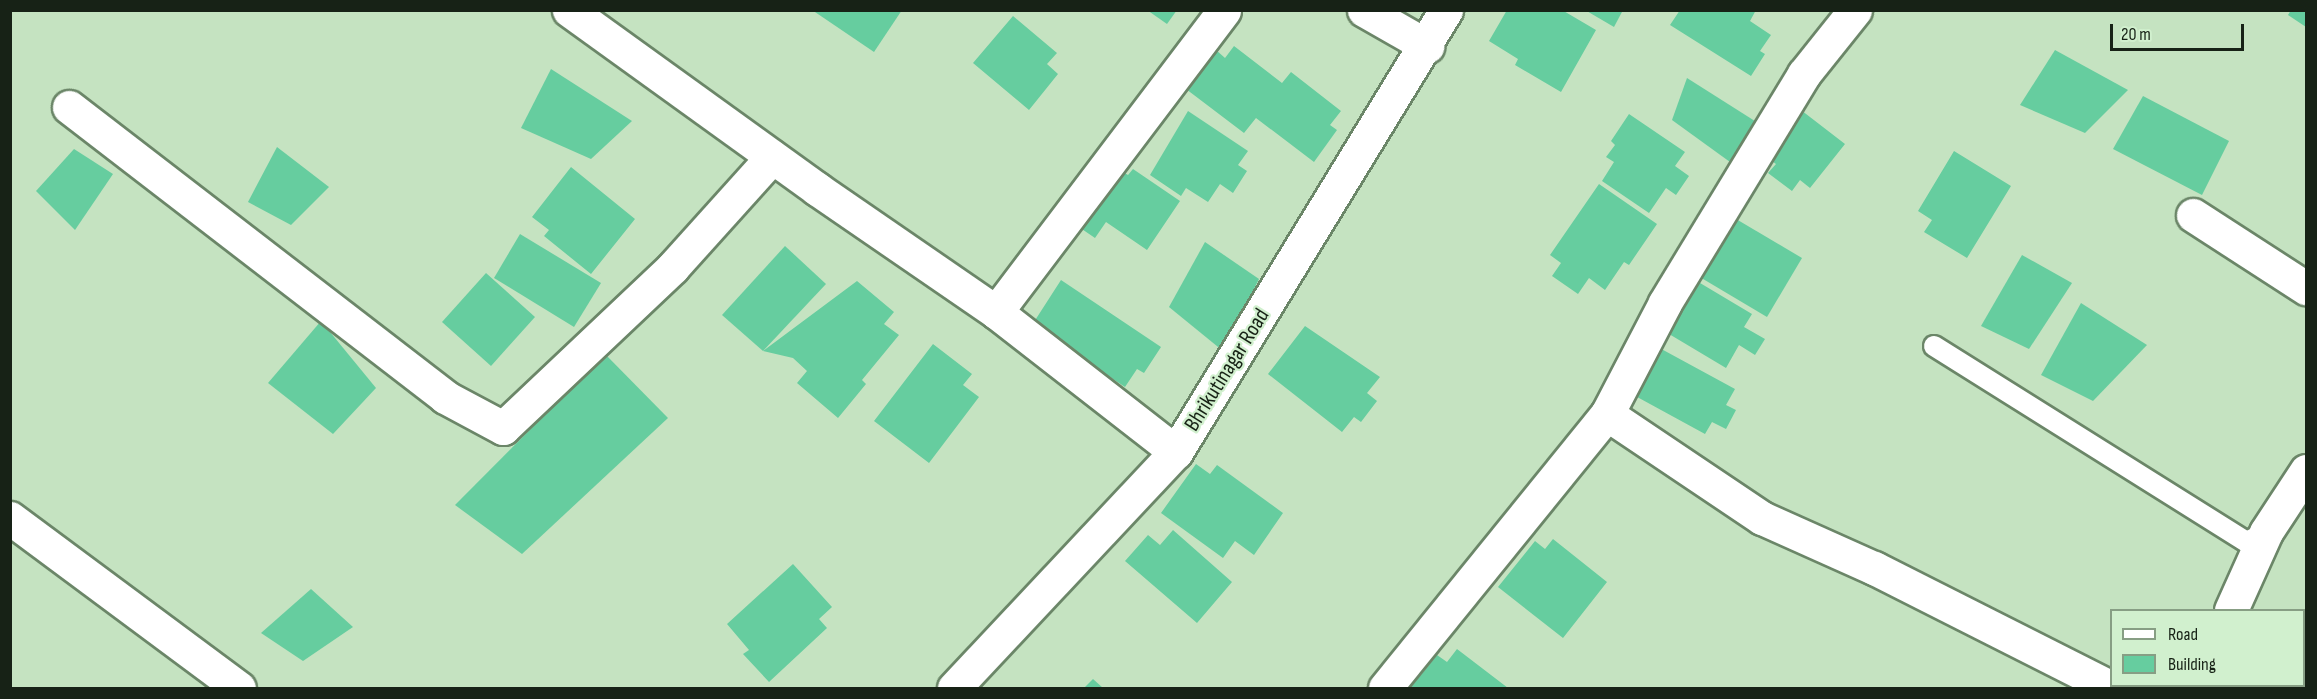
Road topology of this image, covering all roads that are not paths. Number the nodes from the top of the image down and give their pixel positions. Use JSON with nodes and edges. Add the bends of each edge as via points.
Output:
{"nodes":[{"id":1,"x":569,"y":10,"type":"edge"},
{"id":2,"x":1224,"y":10,"type":"edge"},
{"id":3,"x":1364,"y":10,"type":"edge"},
{"id":4,"x":1446,"y":10,"type":"edge"},
{"id":5,"x":1855,"y":10,"type":"edge"},
{"id":6,"x":1427,"y":46,"type":"junction"},
{"id":7,"x":69,"y":108,"type":"dead end"},
{"id":8,"x":772,"y":157,"type":"junction"},
{"id":9,"x":2193,"y":215,"type":"dead end"},
{"id":10,"x":2307,"y":288,"type":"edge"},
{"id":11,"x":996,"y":312,"type":"junction"},
{"id":12,"x":1934,"y":346,"type":"dead end"},
{"id":13,"x":1607,"y":414,"type":"junction"},
{"id":14,"x":1176,"y":452,"type":"junction"},
{"id":15,"x":2307,"y":471,"type":"edge"},
{"id":16,"x":10,"y":518,"type":"edge"},
{"id":17,"x":2266,"y":532,"type":"junction"},
{"id":18,"x":2231,"y":609,"type":"edge"},
{"id":19,"x":2110,"y":687,"type":"edge"},
{"id":20,"x":239,"y":688,"type":"edge"},
{"id":21,"x":954,"y":688,"type":"edge"},
{"id":22,"x":1386,"y":688,"type":"edge"}],
"edges":[{"from":1,"to":8,"type":"street"},
{"from":2,"to":11,"type":"street"},
{"from":3,"to":6,"type":"street"},
{"from":4,"to":6,"type":"street","name":"Bhrikutinagar Road"},
{"from":5,"to":13,"type":"street","via":[[1804,74],[1665,303]]},
{"from":6,"to":14,"type":"street","name":"Bhrikutinagar Road"},
{"from":7,"to":8,"type":"street","via":[[445,397],[503,428],[673,267]]},
{"from":8,"to":11,"type":"street"},
{"from":9,"to":10,"type":"street"},
{"from":11,"to":14,"type":"street"},
{"from":12,"to":17,"type":"lane","via":[[2247,543]]},
{"from":13,"to":19,"type":"street","via":[[1762,518],[1874,568]]},
{"from":13,"to":22,"type":"street"},
{"from":14,"to":21,"type":"street","name":"Bhrikutinagar Road"},
{"from":15,"to":17,"type":"street"},
{"from":16,"to":20,"type":"street"},
{"from":17,"to":18,"type":"street"}]}
